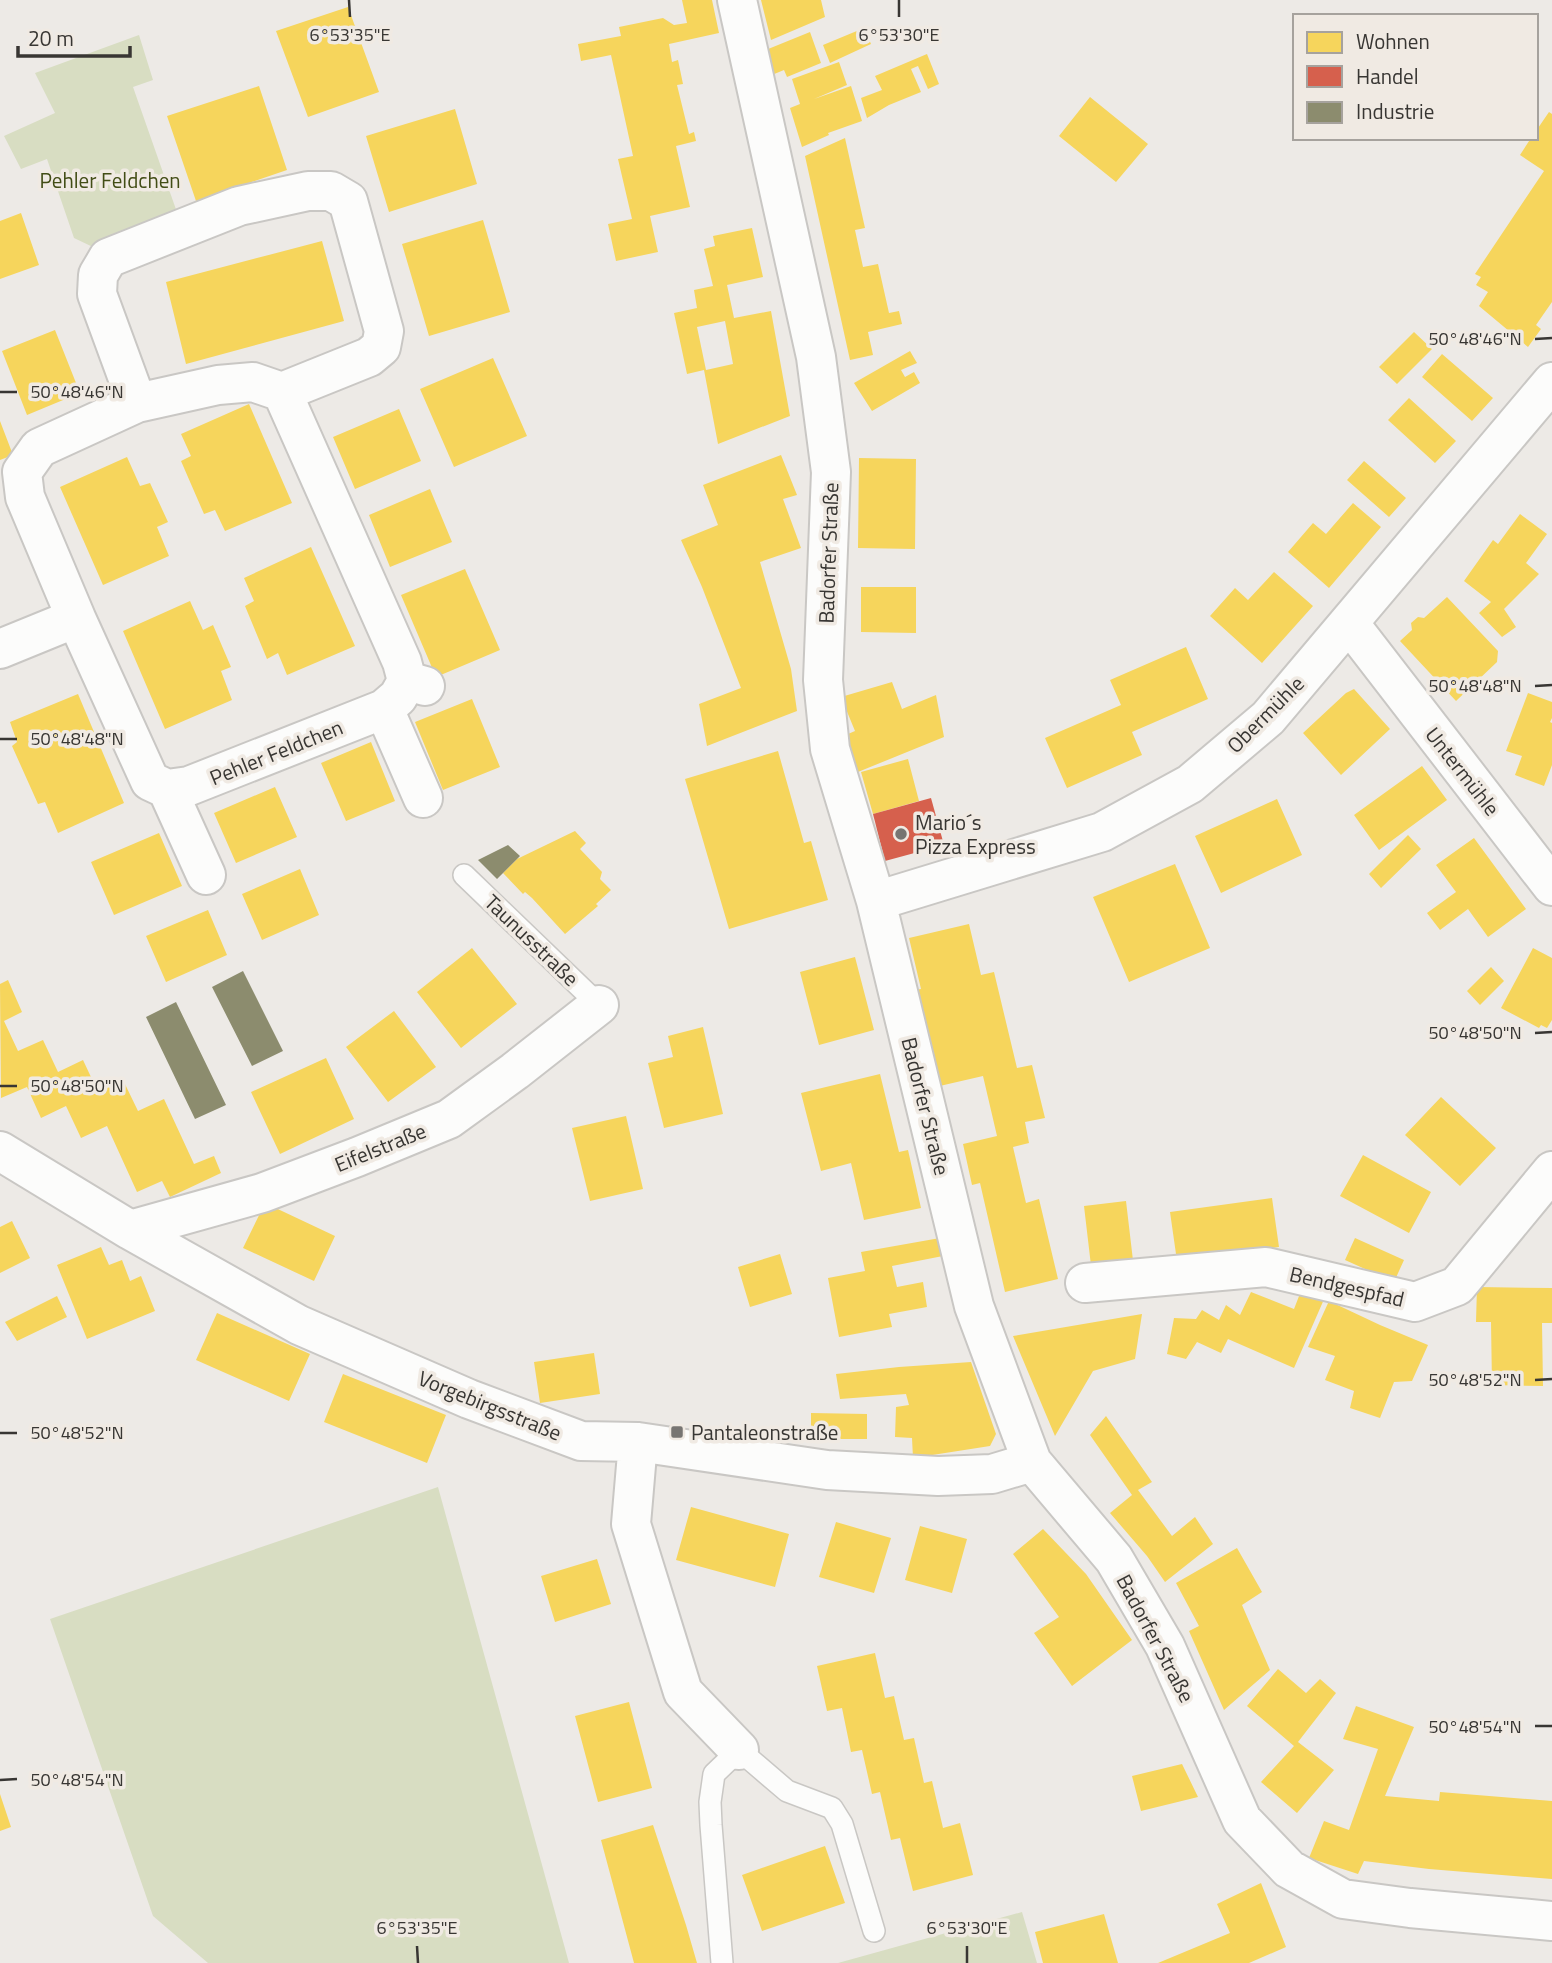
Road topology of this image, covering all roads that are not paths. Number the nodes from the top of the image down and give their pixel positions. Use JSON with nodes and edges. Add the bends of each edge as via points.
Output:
{"nodes":[{"id":1,"x":737,"y":0,"type":"edge"},
{"id":2,"x":1552,"y":382,"type":"edge"},
{"id":3,"x":282,"y":392,"type":"junction"},
{"id":4,"x":136,"y":403,"type":"junction"},
{"id":5,"x":76,"y":618,"type":"junction"},
{"id":6,"x":1349,"y":623,"type":"junction"},
{"id":7,"x":0,"y":649,"type":"edge"},
{"id":8,"x":405,"y":692,"type":"junction"},
{"id":9,"x":167,"y":789,"type":"junction"},
{"id":10,"x":423,"y":798,"type":"dead end"},
{"id":11,"x":206,"y":875,"type":"dead end"},
{"id":12,"x":464,"y":875,"type":"dead end"},
{"id":13,"x":1552,"y":886,"type":"edge"},
{"id":14,"x":876,"y":901,"type":"junction"},
{"id":15,"x":600,"y":1005,"type":"joint"},
{"id":16,"x":0,"y":1151,"type":"edge"},
{"id":17,"x":1552,"y":1171,"type":"edge"},
{"id":18,"x":130,"y":1230,"type":"junction"},
{"id":19,"x":1085,"y":1283,"type":"dead end"},
{"id":20,"x":638,"y":1442,"type":"junction"},
{"id":21,"x":1032,"y":1462,"type":"junction"},
{"id":22,"x":739,"y":1751,"type":"junction"},
{"id":23,"x":1552,"y":1921,"type":"edge"},
{"id":24,"x":874,"y":1931,"type":"dead end"},
{"id":25,"x":722,"y":1963,"type":"edge"}],
"edges":[{"from":1,"to":14,"type":"street","name":"Badorfer Straße","via":[[816,356],[831,471],[823,680],[830,750]]},
{"from":2,"to":6,"type":"street","name":"Obermühle"},
{"from":3,"to":4,"type":"street","via":[[253,382]]},
{"from":3,"to":4,"type":"street","via":[[369,357],[381,347],[384,331],[348,201],[331,191],[308,191],[239,206],[108,258],[98,275],[97,294]]},
{"from":3,"to":8,"type":"street","via":[[402,662]]},
{"from":4,"to":5,"type":"street","via":[[39,448],[22,472],[25,497]]},
{"from":5,"to":7,"type":"street"},
{"from":5,"to":9,"type":"street","via":[[150,781]]},
{"from":6,"to":13,"type":"street","name":"Untermühle"},
{"from":6,"to":14,"type":"street","name":"Obermühle","via":[[1268,718],[1190,784],[1102,832]]},
{"from":8,"to":9,"type":"street","name":"Pehler Feldchen","via":[[189,786]]},
{"from":8,"to":10,"type":"street"},
{"from":9,"to":11,"type":"street"},
{"from":12,"to":15,"type":"lane","name":"Taunusstraße"},
{"from":14,"to":21,"type":"street","name":"Badorfer Straße","via":[[974,1306]]},
{"from":15,"to":18,"type":"street","name":"Eifelstraße","via":[[449,1119],[262,1193]]},
{"from":16,"to":18,"type":"street","name":"Vorgebirgsstraße"},
{"from":17,"to":19,"type":"street","name":"Bendgespfad","via":[[1457,1286],[1415,1302],[1266,1268]]},
{"from":18,"to":20,"type":"street","name":"Vorgebirgsstraße","via":[[299,1325],[469,1399],[581,1441]]},
{"from":20,"to":21,"type":"street","name":"Vorgebirgsstraße","via":[[827,1469],[938,1476],[992,1474]]},
{"from":20,"to":22,"type":"street","via":[[631,1524],[683,1692]]},
{"from":21,"to":23,"type":"street","name":"Badorfer Straße","via":[[1114,1559],[1166,1646],[1242,1820],[1289,1869],[1343,1899]]},
{"from":22,"to":24,"type":"lane","via":[[787,1791],[832,1808],[842,1824]]},
{"from":22,"to":25,"type":"lane","via":[[714,1774],[710,1802]]}]}
